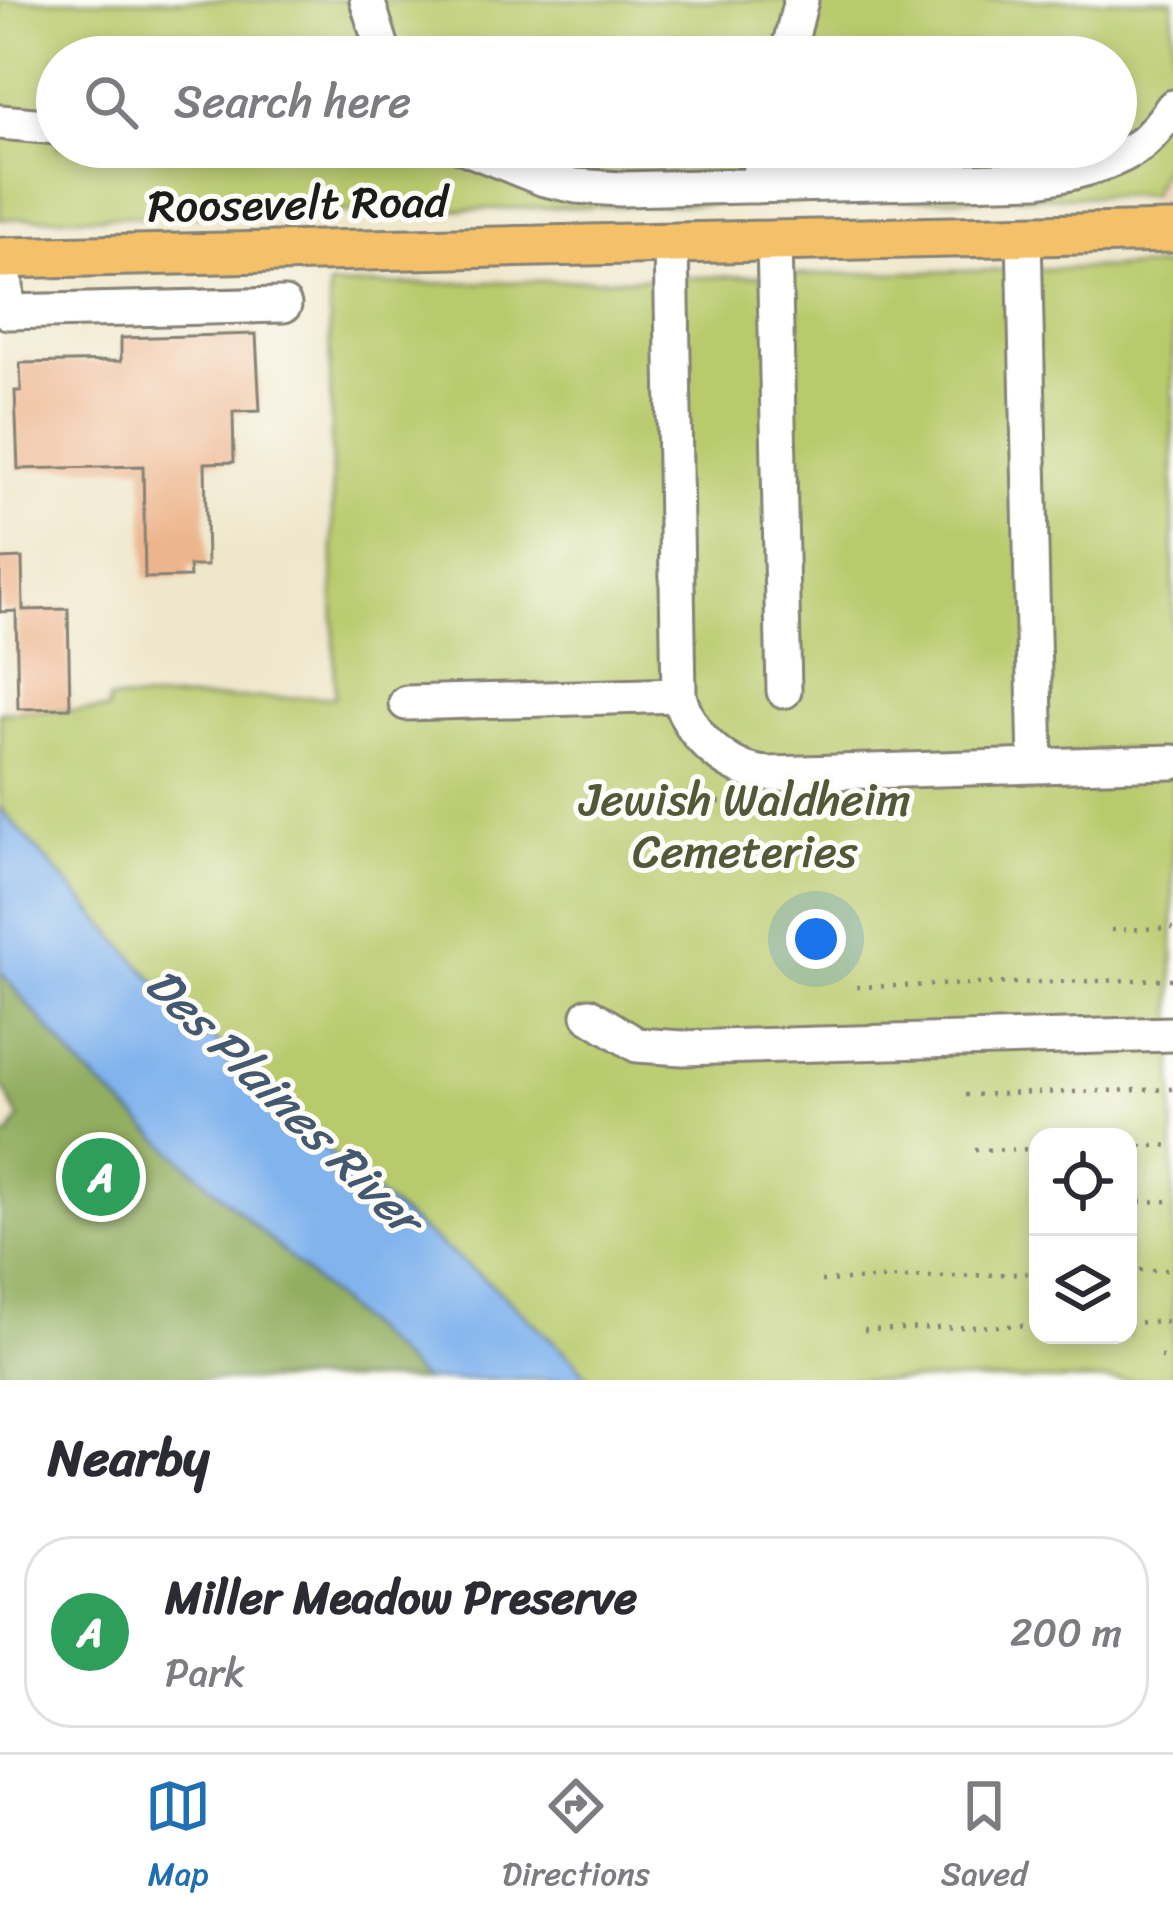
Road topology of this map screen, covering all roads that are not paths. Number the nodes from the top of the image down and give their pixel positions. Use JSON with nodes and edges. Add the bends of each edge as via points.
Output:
{"nodes":[{"id":1,"x":367,"y":0,"type":"edge"},
{"id":2,"x":801,"y":0,"type":"edge"},
{"id":3,"x":378,"y":36,"type":"edge"},
{"id":4,"x":793,"y":36,"type":"edge"},
{"id":5,"x":1173,"y":106,"type":"edge"},
{"id":6,"x":0,"y":122,"type":"edge"},
{"id":7,"x":36,"y":125,"type":"edge"},
{"id":8,"x":1137,"y":146,"type":"edge"},
{"id":9,"x":516,"y":168,"type":"edge"},
{"id":10,"x":760,"y":168,"type":"edge"},
{"id":11,"x":1087,"y":168,"type":"edge"},
{"id":12,"x":756,"y":186,"type":"junction"},
{"id":13,"x":1173,"y":232,"type":"edge"},
{"id":14,"x":1024,"y":235,"type":"junction"},
{"id":15,"x":774,"y":241,"type":"junction"},
{"id":16,"x":671,"y":243,"type":"junction"},
{"id":17,"x":2,"y":258,"type":"edge"},
{"id":18,"x":284,"y":305,"type":"dead end"},
{"id":19,"x":784,"y":692,"type":"dead end"},
{"id":20,"x":679,"y":695,"type":"junction"},
{"id":21,"x":406,"y":704,"type":"dead end"},
{"id":22,"x":1173,"y":762,"type":"edge"},
{"id":23,"x":1036,"y":766,"type":"junction"},
{"id":24,"x":589,"y":1015,"type":"dead end"},
{"id":25,"x":1173,"y":1034,"type":"edge"}],
"edges":[{"from":1,"to":3,"type":"lane"},
{"from":2,"to":4,"type":"lane"},
{"from":5,"to":8,"type":"lane"},
{"from":6,"to":7,"type":"lane"},
{"from":9,"to":12,"type":"lane","via":[[576,186]]},
{"from":10,"to":12,"type":"lane"},
{"from":11,"to":12,"type":"lane","via":[[1038,179]]},
{"from":13,"to":14,"type":"main road","name":"Roosevelt Road"},
{"from":14,"to":15,"type":"main road","name":"Roosevelt Road"},
{"from":14,"to":23,"type":"lane"},
{"from":15,"to":16,"type":"main road","name":"Roosevelt Road"},
{"from":15,"to":19,"type":"lane"},
{"from":16,"to":17,"type":"main road","name":"Roosevelt Road"},
{"from":16,"to":20,"type":"lane"},
{"from":17,"to":18,"type":"lane","via":[[8,312]]},
{"from":20,"to":21,"type":"lane"},
{"from":20,"to":23,"type":"lane","via":[[709,745],[752,774]]},
{"from":22,"to":23,"type":"lane"},
{"from":24,"to":25,"type":"lane","via":[[637,1045],[683,1048]]}]}
